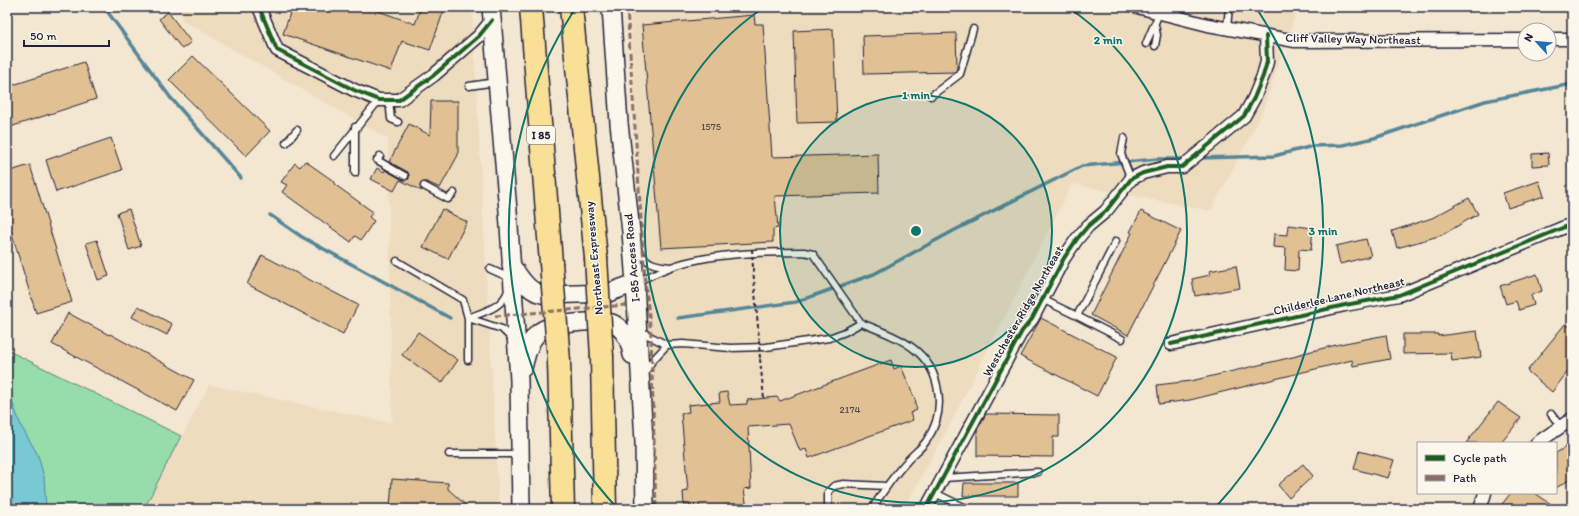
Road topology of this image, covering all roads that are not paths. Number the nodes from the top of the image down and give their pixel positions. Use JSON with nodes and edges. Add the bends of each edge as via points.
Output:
{"nodes":[{"id":1,"x":259,"y":7,"type":"edge"},
{"id":2,"x":531,"y":7,"type":"edge"},
{"id":3,"x":572,"y":7,"type":"edge"},
{"id":4,"x":611,"y":7,"type":"edge"},
{"id":5,"x":1137,"y":7,"type":"edge"},
{"id":6,"x":1229,"y":7,"type":"edge"},
{"id":7,"x":491,"y":13,"type":"edge"},
{"id":8,"x":1159,"y":13,"type":"junction"},
{"id":9,"x":1154,"y":26,"type":"junction"},
{"id":10,"x":1227,"y":28,"type":"junction"},
{"id":11,"x":974,"y":29,"type":"dead end"},
{"id":12,"x":1266,"y":36,"type":"junction"},
{"id":13,"x":1557,"y":39,"type":"edge"},
{"id":14,"x":1572,"y":39,"type":"edge"},
{"id":15,"x":1517,"y":40,"type":"edge"},
{"id":16,"x":1146,"y":44,"type":"dead end"},
{"id":17,"x":1155,"y":46,"type":"dead end"},
{"id":18,"x":497,"y":82,"type":"junction"},
{"id":19,"x":469,"y":86,"type":"dead end"},
{"id":20,"x":931,"y":96,"type":"dead end"},
{"id":21,"x":384,"y":100,"type":"junction"},
{"id":22,"x":398,"y":122,"type":"dead end"},
{"id":23,"x":356,"y":127,"type":"junction"},
{"id":24,"x":297,"y":130,"type":"dead end"},
{"id":25,"x":1124,"y":138,"type":"dead end"},
{"id":26,"x":286,"y":143,"type":"dead end"},
{"id":27,"x":334,"y":156,"type":"dead end"},
{"id":28,"x":380,"y":156,"type":"dead end"},
{"id":29,"x":354,"y":173,"type":"dead end"},
{"id":30,"x":405,"y":176,"type":"dead end"},
{"id":31,"x":1131,"y":179,"type":"junction"},
{"id":32,"x":424,"y":186,"type":"dead end"},
{"id":33,"x":454,"y":193,"type":"dead end"},
{"id":34,"x":1572,"y":224,"type":"edge"},
{"id":35,"x":631,"y":232,"type":"junction"},
{"id":36,"x":1116,"y":241,"type":"dead end"},
{"id":37,"x":397,"y":261,"type":"dead end"},
{"id":38,"x":672,"y":267,"type":"junction"},
{"id":39,"x":490,"y":269,"type":"dead end"},
{"id":40,"x":512,"y":272,"type":"junction"},
{"id":41,"x":635,"y":283,"type":"junction"},
{"id":42,"x":608,"y":293,"type":"junction"},
{"id":43,"x":1042,"y":299,"type":"junction"},
{"id":44,"x":1077,"y":316,"type":"junction"},
{"id":45,"x":468,"y":318,"type":"junction"},
{"id":46,"x":861,"y":322,"type":"junction"},
{"id":47,"x":626,"y":326,"type":"junction"},
{"id":48,"x":1122,"y":339,"type":"dead end"},
{"id":49,"x":1172,"y":344,"type":"dead end"},
{"id":50,"x":667,"y":345,"type":"junction"},
{"id":51,"x":517,"y":346,"type":"junction"},
{"id":52,"x":468,"y":360,"type":"dead end"},
{"id":53,"x":519,"y":380,"type":"junction"},
{"id":54,"x":640,"y":381,"type":"junction"},
{"id":55,"x":1551,"y":414,"type":"dead end"},
{"id":56,"x":1572,"y":419,"type":"edge"},
{"id":57,"x":1561,"y":427,"type":"junction"},
{"id":58,"x":644,"y":442,"type":"junction"},
{"id":59,"x":1538,"y":442,"type":"edge"},
{"id":60,"x":449,"y":454,"type":"dead end"},
{"id":61,"x":520,"y":454,"type":"junction"},
{"id":62,"x":1038,"y":472,"type":"dead end"},
{"id":63,"x":944,"y":478,"type":"junction"},
{"id":64,"x":886,"y":486,"type":"junction"},
{"id":65,"x":935,"y":493,"type":"junction"},
{"id":66,"x":1485,"y":494,"type":"edge"},
{"id":67,"x":522,"y":509,"type":"edge"},
{"id":68,"x":563,"y":509,"type":"edge"},
{"id":69,"x":605,"y":509,"type":"edge"},
{"id":70,"x":645,"y":509,"type":"edge"},
{"id":71,"x":828,"y":509,"type":"edge"},
{"id":72,"x":872,"y":509,"type":"edge"},
{"id":73,"x":926,"y":509,"type":"edge"},
{"id":74,"x":968,"y":509,"type":"edge"},
{"id":75,"x":1482,"y":509,"type":"edge"}],
"edges":[{"from":1,"to":21,"type":"street","via":[[277,50],[354,90]]},
{"from":2,"to":68,"type":"highway","number":"I 85","bridge":true,"via":[[559,361]]},
{"from":3,"to":69,"type":"highway","name":"Northeast Expressway","bridge":true,"via":[[596,258],[602,357]]},
{"from":4,"to":35,"type":"main road","name":"I-85 Access Road","via":[[619,124]]},
{"from":5,"to":8,"type":"street","name":"Cliff Valley Way Northeast"},
{"from":6,"to":10,"type":"lane"},
{"from":7,"to":18,"type":"main road"},
{"from":7,"to":21,"type":"street","via":[[478,36],[434,75],[399,100]]},
{"from":8,"to":9,"type":"lane"},
{"from":8,"to":10,"type":"street","name":"Cliff Valley Way Northeast"},
{"from":9,"to":16,"type":"lane"},
{"from":9,"to":17,"type":"lane","via":[[1157,35]]},
{"from":10,"to":12,"type":"street","name":"Cliff Valley Way Northeast"},
{"from":11,"to":20,"type":"lane","via":[[960,74]]},
{"from":12,"to":15,"type":"street","name":"Cliff Valley Way Northeast","via":[[1295,41]]},
{"from":12,"to":31,"type":"street","via":[[1267,62],[1254,98],[1244,116],[1182,167],[1167,167]]},
{"from":13,"to":14,"type":"street"},
{"from":18,"to":19,"type":"lane"},
{"from":18,"to":40,"type":"main road"},
{"from":21,"to":22,"type":"lane","via":[[391,119]]},
{"from":21,"to":23,"type":"lane"},
{"from":23,"to":27,"type":"lane"},
{"from":23,"to":29,"type":"lane"},
{"from":24,"to":26,"type":"lane"},
{"from":25,"to":31,"type":"lane","via":[[1121,154]]},
{"from":28,"to":30,"type":"lane","via":[[377,160]]},
{"from":31,"to":43,"type":"street","name":"Westchester Ridge Northeast","via":[[1106,211],[1077,239]]},
{"from":32,"to":33,"type":"lane","via":[[448,199]]},
{"from":34,"to":49,"type":"street","name":"Childerlee Lane Northeast","via":[[1399,295]]},
{"from":35,"to":38,"type":"lane","via":[[644,260]]},
{"from":35,"to":41,"type":"main road","name":"I-85 Access Road"},
{"from":35,"to":42,"type":"main road","via":[[624,272]]},
{"from":36,"to":44,"type":"lane"},
{"from":37,"to":45,"type":"lane","via":[[463,300]]},
{"from":38,"to":41,"type":"lane"},
{"from":38,"to":46,"type":"lane","via":[[724,255],[802,252],[813,254]]},
{"from":39,"to":40,"type":"lane"},
{"from":40,"to":42,"type":"main road","via":[[537,294]]},
{"from":40,"to":45,"type":"lane","via":[[503,302]]},
{"from":40,"to":51,"type":"main road"},
{"from":41,"to":42,"type":"main road"},
{"from":41,"to":47,"type":"main road","name":"I-85 Access Road"},
{"from":43,"to":44,"type":"lane"},
{"from":43,"to":63,"type":"street","name":"Westchester Ridge Northeast","via":[[1032,319],[1022,330]]},
{"from":44,"to":48,"type":"lane"},
{"from":45,"to":51,"type":"lane","via":[[502,329]]},
{"from":45,"to":52,"type":"lane"},
{"from":46,"to":50,"type":"lane","via":[[829,338],[766,347]]},
{"from":46,"to":64,"type":"lane","via":[[922,354],[937,381],[939,413],[932,430],[922,447]]},
{"from":47,"to":50,"type":"lane"},
{"from":47,"to":53,"type":"main road","via":[[604,321],[549,327],[532,339]]},
{"from":47,"to":54,"type":"main road","name":"I-85 Access Road"},
{"from":47,"to":58,"type":"main road"},
{"from":50,"to":54,"type":"lane","via":[[652,361]]},
{"from":51,"to":53,"type":"main road"},
{"from":53,"to":61,"type":"main road"},
{"from":54,"to":58,"type":"main road","name":"I-85 Access Road"},
{"from":55,"to":57,"type":"lane"},
{"from":56,"to":57,"type":"street"},
{"from":57,"to":59,"type":"street"},
{"from":58,"to":70,"type":"main road","name":"I-85 Access Road"},
{"from":60,"to":61,"type":"lane"},
{"from":61,"to":67,"type":"main road"},
{"from":62,"to":63,"type":"lane"},
{"from":63,"to":65,"type":"street","name":"Westchester Ridge Northeast"},
{"from":64,"to":71,"type":"lane","via":[[834,486],[828,492]]},
{"from":64,"to":72,"type":"lane"},
{"from":65,"to":73,"type":"street","name":"Westchester Ridge Northeast"},
{"from":65,"to":74,"type":"lane"},
{"from":66,"to":75,"type":"street"}]}
